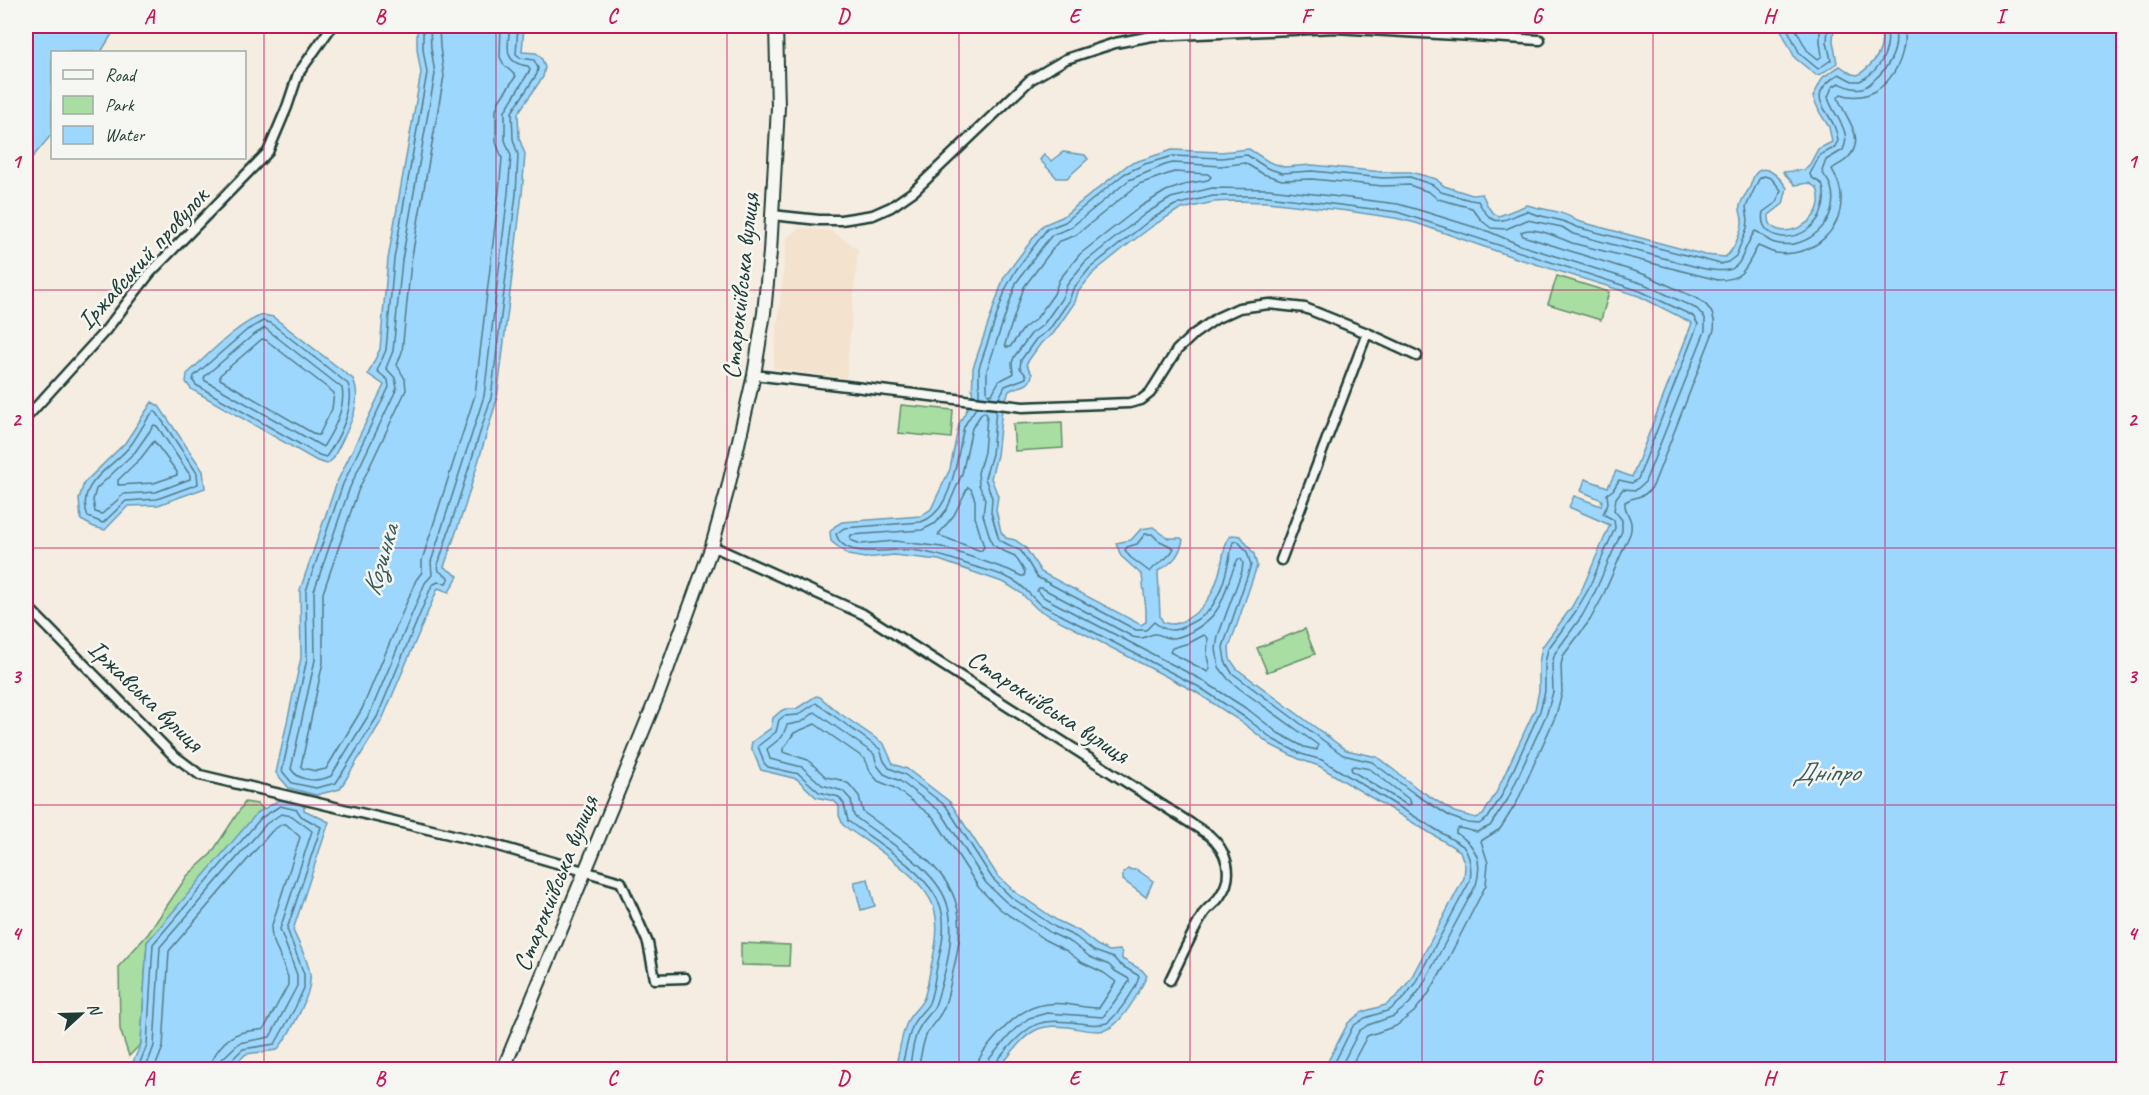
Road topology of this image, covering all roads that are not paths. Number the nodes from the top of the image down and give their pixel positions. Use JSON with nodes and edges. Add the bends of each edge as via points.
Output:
{"nodes":[{"id":1,"x":332,"y":26,"type":"edge"},
{"id":2,"x":776,"y":26,"type":"edge"},
{"id":3,"x":1540,"y":40,"type":"dead end"},
{"id":4,"x":772,"y":216,"type":"junction"},
{"id":5,"x":1367,"y":333,"type":"junction"},
{"id":6,"x":1418,"y":356,"type":"dead end"},
{"id":7,"x":754,"y":375,"type":"junction"},
{"id":8,"x":26,"y":417,"type":"edge"},
{"id":9,"x":712,"y":546,"type":"junction"},
{"id":10,"x":1281,"y":560,"type":"dead end"},
{"id":11,"x":26,"y":605,"type":"edge"},
{"id":12,"x":584,"y":870,"type":"junction"},
{"id":13,"x":685,"y":978,"type":"dead end"},
{"id":14,"x":1170,"y":980,"type":"dead end"},
{"id":15,"x":503,"y":1070,"type":"edge"}],
"edges":[{"from":1,"to":8,"type":"street","name":"Іржавський провулок","via":[[298,74],[268,152],[150,273],[106,330]]},
{"from":2,"to":4,"type":"street","name":"Старокиївська вулиця","via":[[778,107]]},
{"from":3,"to":4,"type":"street","via":[[1324,28],[1152,36],[1114,43],[1066,59],[1030,80],[914,191],[891,207],[873,215],[841,220]]},
{"from":4,"to":7,"type":"street","name":"Старокиївська вулиця"},
{"from":5,"to":6,"type":"street"},
{"from":5,"to":7,"type":"street","via":[[1305,308],[1277,304],[1247,306],[1224,314],[1188,339],[1154,388],[1141,400],[1129,403],[1023,407]]},
{"from":5,"to":10,"type":"street"},
{"from":7,"to":9,"type":"street","name":"Старокиївська вулиця"},
{"from":9,"to":12,"type":"street","name":"Старокиївська вулиця","via":[[659,692]]},
{"from":9,"to":14,"type":"street","name":"Старокиївська вулиця","via":[[863,614],[1209,834],[1224,856],[1228,883],[1205,911]]},
{"from":11,"to":12,"type":"street","name":"Іржавська вулиця","via":[[172,754],[200,775]]},
{"from":12,"to":13,"type":"street","name":"Іржавська вулиця","via":[[621,882],[648,943],[655,979]]},
{"from":12,"to":15,"type":"street","name":"Старокиївська вулиця"}]}
